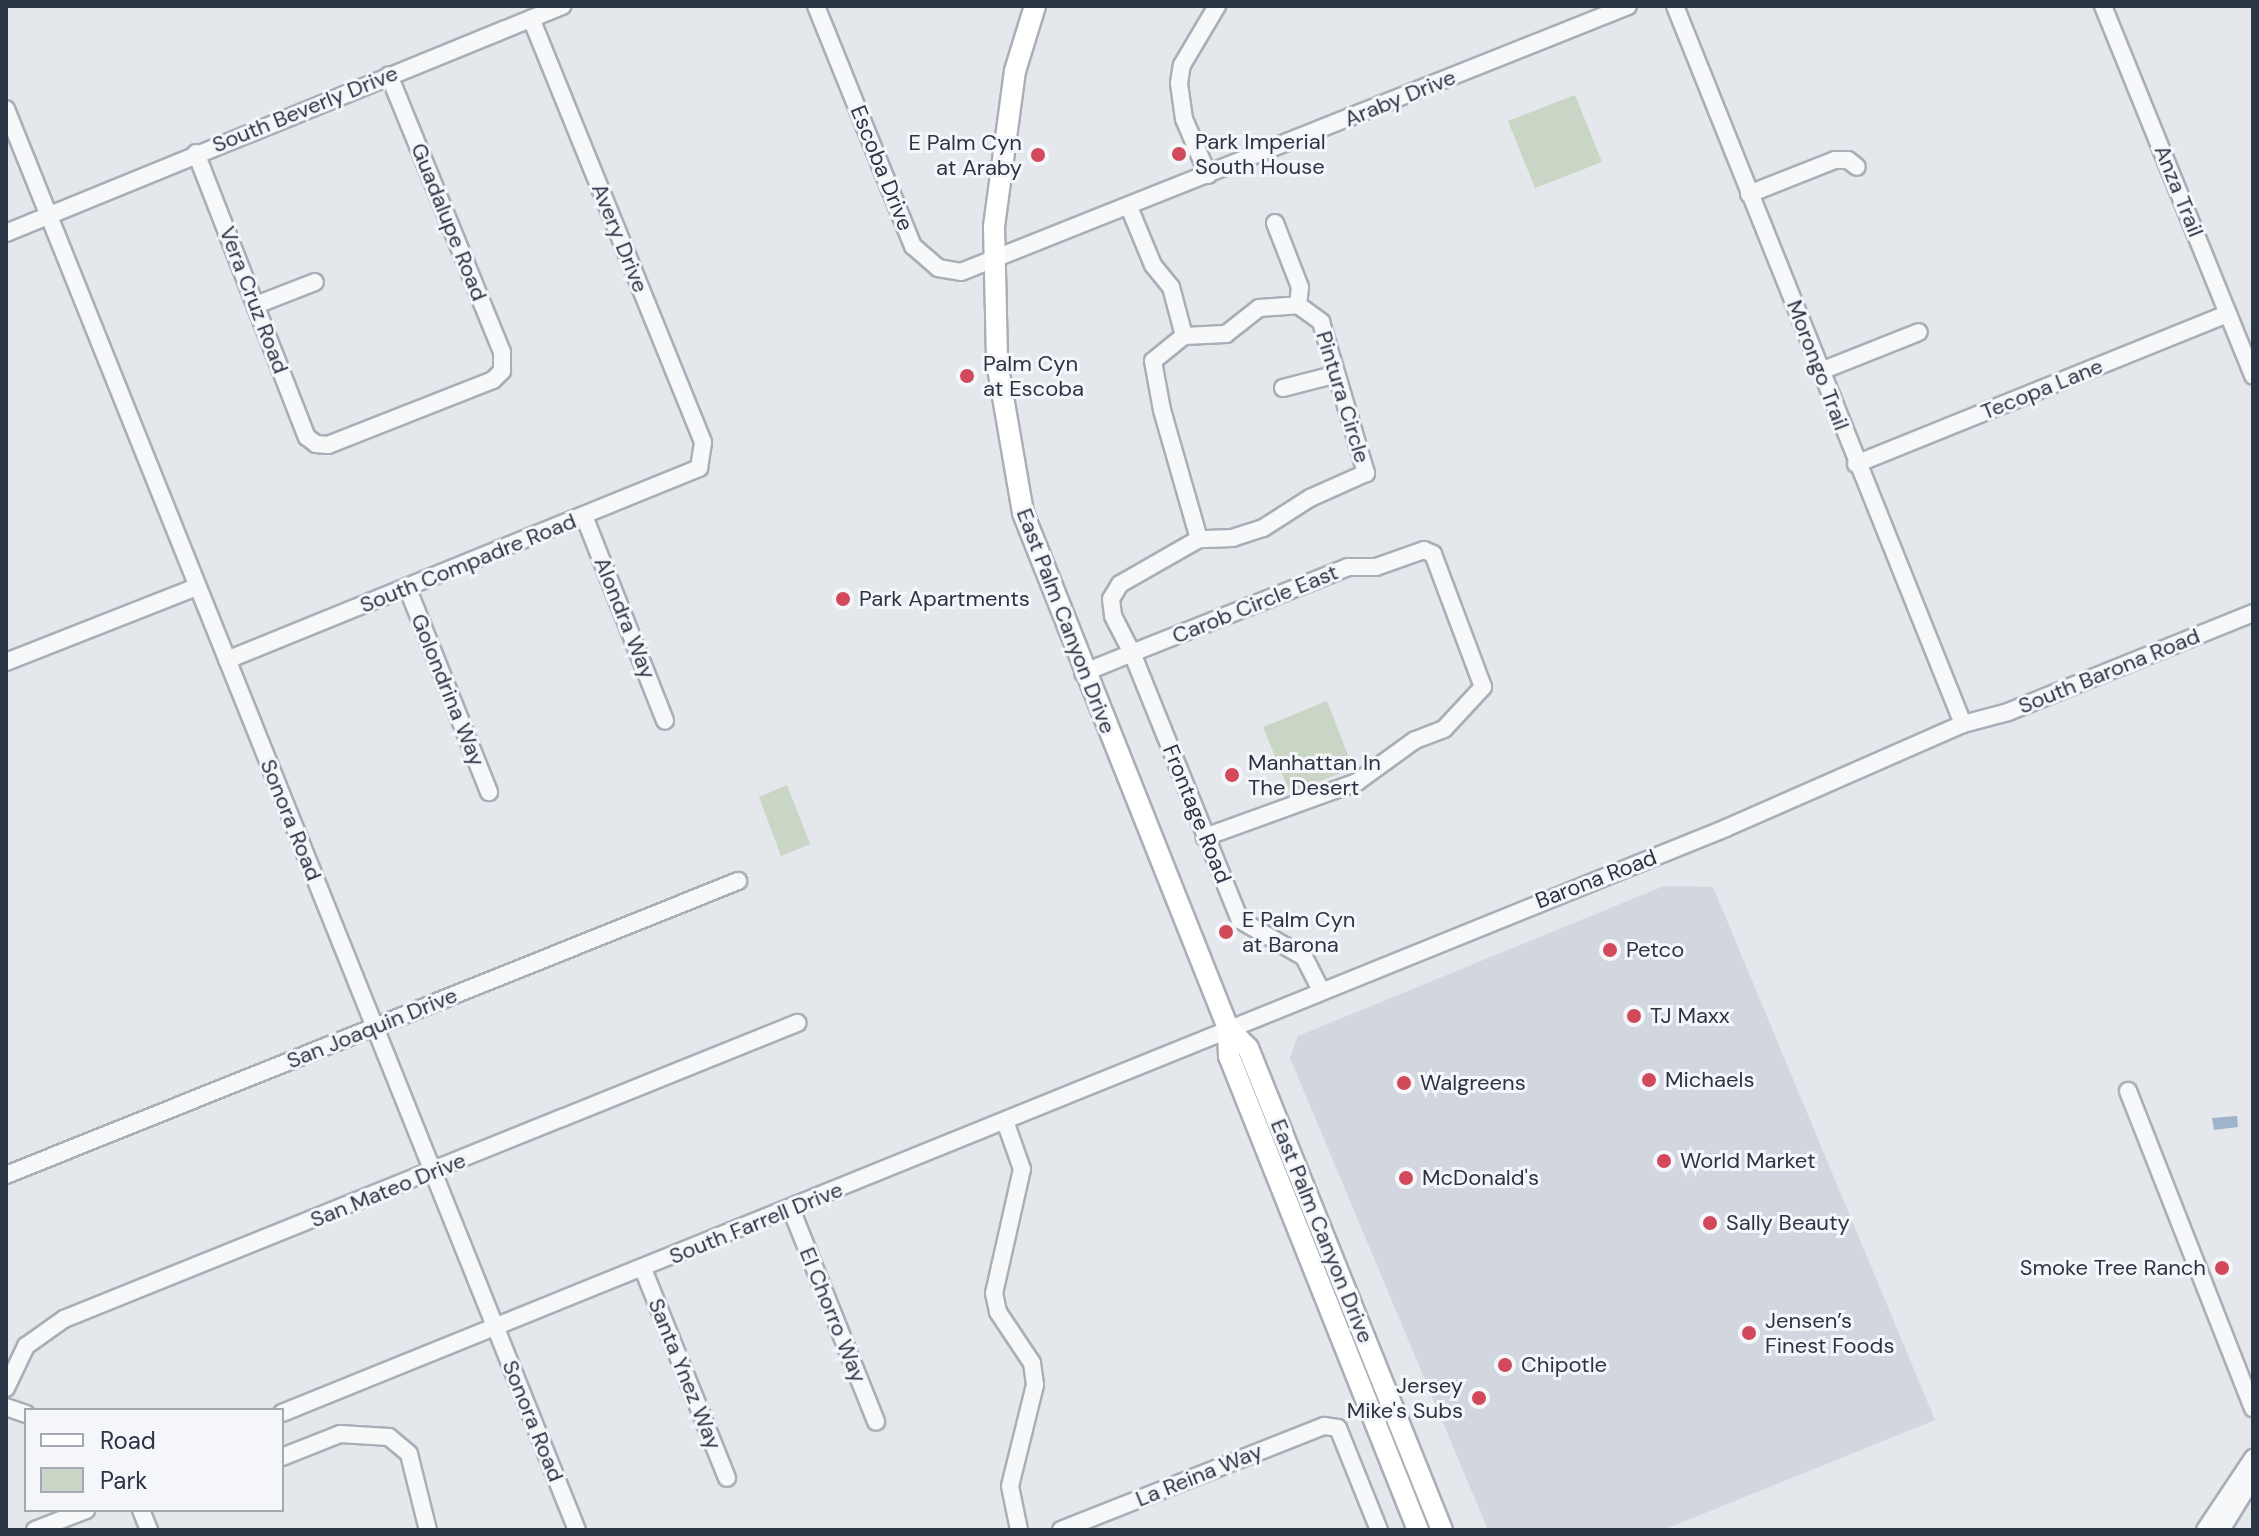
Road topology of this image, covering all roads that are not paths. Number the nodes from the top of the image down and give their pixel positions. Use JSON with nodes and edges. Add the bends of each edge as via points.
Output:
{"nodes":[{"id":1,"x":562,"y":6,"type":"edge"},
{"id":2,"x":816,"y":6,"type":"edge"},
{"id":3,"x":1035,"y":6,"type":"edge"},
{"id":4,"x":1217,"y":6,"type":"edge"},
{"id":5,"x":1628,"y":6,"type":"edge"},
{"id":6,"x":1675,"y":6,"type":"edge"},
{"id":7,"x":2103,"y":6,"type":"edge"},
{"id":8,"x":531,"y":19,"type":"junction"},
{"id":9,"x":389,"y":75,"type":"junction"},
{"id":10,"x":6,"y":109,"type":"edge"},
{"id":11,"x":196,"y":153,"type":"junction"},
{"id":12,"x":1857,"y":167,"type":"dead end"},
{"id":13,"x":1208,"y":175,"type":"junction"},
{"id":14,"x":1749,"y":194,"type":"junction"},
{"id":15,"x":1129,"y":207,"type":"junction"},
{"id":16,"x":48,"y":215,"type":"junction"},
{"id":17,"x":1275,"y":223,"type":"dead end"},
{"id":18,"x":6,"y":233,"type":"edge"},
{"id":19,"x":994,"y":263,"type":"junction"},
{"id":20,"x":315,"y":282,"type":"dead end"},
{"id":21,"x":256,"y":305,"type":"junction"},
{"id":22,"x":1298,"y":305,"type":"junction"},
{"id":23,"x":2228,"y":314,"type":"junction"},
{"id":24,"x":1919,"y":332,"type":"dead end"},
{"id":25,"x":1184,"y":336,"type":"junction"},
{"id":26,"x":1821,"y":371,"type":"junction"},
{"id":27,"x":1333,"y":375,"type":"junction"},
{"id":28,"x":2253,"y":376,"type":"edge"},
{"id":29,"x":1283,"y":388,"type":"dead end"},
{"id":30,"x":316,"y":444,"type":"joint"},
{"id":31,"x":703,"y":458,"type":"joint"},
{"id":32,"x":1856,"y":464,"type":"junction"},
{"id":33,"x":584,"y":516,"type":"junction"},
{"id":34,"x":1199,"y":539,"type":"junction"},
{"id":35,"x":196,"y":587,"type":"junction"},
{"id":36,"x":407,"y":587,"type":"junction"},
{"id":37,"x":2253,"y":613,"type":"edge"},
{"id":38,"x":1132,"y":653,"type":"junction"},
{"id":39,"x":227,"y":660,"type":"junction"},
{"id":40,"x":6,"y":662,"type":"edge"},
{"id":41,"x":1083,"y":673,"type":"junction"},
{"id":42,"x":665,"y":721,"type":"dead end"},
{"id":43,"x":1963,"y":724,"type":"junction"},
{"id":44,"x":489,"y":792,"type":"dead end"},
{"id":45,"x":1205,"y":837,"type":"junction"},
{"id":46,"x":738,"y":881,"type":"dead end"},
{"id":47,"x":1321,"y":990,"type":"junction"},
{"id":48,"x":797,"y":1023,"type":"dead end"},
{"id":49,"x":374,"y":1028,"type":"junction"},
{"id":50,"x":1228,"y":1028,"type":"junction"},
{"id":51,"x":2128,"y":1091,"type":"dead end"},
{"id":52,"x":1005,"y":1121,"type":"junction"},
{"id":53,"x":432,"y":1172,"type":"junction"},
{"id":54,"x":6,"y":1175,"type":"edge"},
{"id":55,"x":791,"y":1209,"type":"junction"},
{"id":56,"x":643,"y":1269,"type":"junction"},
{"id":57,"x":496,"y":1327,"type":"junction"},
{"id":58,"x":6,"y":1388,"type":"edge"},
{"id":59,"x":2253,"y":1408,"type":"edge"},
{"id":60,"x":284,"y":1412,"type":"edge"},
{"id":61,"x":876,"y":1422,"type":"dead end"},
{"id":62,"x":284,"y":1456,"type":"edge"},
{"id":63,"x":2253,"y":1458,"type":"edge"},
{"id":64,"x":727,"y":1478,"type":"dead end"},
{"id":65,"x":2253,"y":1478,"type":"edge"},
{"id":66,"x":81,"y":1512,"type":"edge"},
{"id":67,"x":35,"y":1530,"type":"edge"},
{"id":68,"x":428,"y":1530,"type":"edge"},
{"id":69,"x":577,"y":1530,"type":"edge"},
{"id":70,"x":1019,"y":1530,"type":"edge"},
{"id":71,"x":1061,"y":1530,"type":"edge"},
{"id":72,"x":1379,"y":1530,"type":"edge"},
{"id":73,"x":1418,"y":1530,"type":"edge"},
{"id":74,"x":1442,"y":1530,"type":"edge"},
{"id":75,"x":2205,"y":1530,"type":"edge"},
{"id":76,"x":2221,"y":1530,"type":"edge"}],
"edges":[{"from":1,"to":8,"type":"street","name":"South Beverly Drive"},
{"from":2,"to":19,"type":"street","name":"Escoba Drive","via":[[918,254],[938,268],[961,272]]},
{"from":3,"to":19,"type":"main road","name":"East Palm Canyon Drive","via":[[1015,71],[1004,137]]},
{"from":4,"to":13,"type":"street","via":[[1182,65],[1179,83],[1180,106]]},
{"from":5,"to":13,"type":"street","name":"Araby Drive"},
{"from":6,"to":14,"type":"street","name":"Morongo Trail"},
{"from":7,"to":23,"type":"street","name":"Anza Trail"},
{"from":8,"to":9,"type":"street","name":"South Beverly Drive"},
{"from":8,"to":31,"type":"street","name":"Avery Drive","via":[[703,442]]},
{"from":9,"to":11,"type":"street","name":"South Beverly Drive"},
{"from":9,"to":30,"type":"street","name":"Guadalupe Road","via":[[502,352],[502,371],[479,386],[328,445]]},
{"from":10,"to":16,"type":"street","name":"Sonora Road"},
{"from":11,"to":16,"type":"street","name":"South Beverly Drive"},
{"from":11,"to":21,"type":"street","name":"Vera Cruz Road"},
{"from":12,"to":14,"type":"street","via":[[1835,160]]},
{"from":13,"to":15,"type":"street","name":"Araby Drive"},
{"from":14,"to":26,"type":"street","name":"Morongo Trail"},
{"from":15,"to":19,"type":"street","name":"Araby Drive"},
{"from":15,"to":25,"type":"street","via":[[1153,265],[1171,287]]},
{"from":16,"to":18,"type":"street","name":"South Beverly Drive"},
{"from":16,"to":35,"type":"street","name":"Sonora Road"},
{"from":17,"to":22,"type":"street","via":[[1300,287]]},
{"from":19,"to":41,"type":"main road","name":"East Palm Canyon Drive","via":[[997,362],[1011,455],[1039,560]]},
{"from":20,"to":21,"type":"street"},
{"from":21,"to":30,"type":"street","name":"Vera Cruz Road","via":[[307,437]]},
{"from":22,"to":25,"type":"street","name":"Pintura Circle","via":[[1259,308],[1226,334]]},
{"from":22,"to":27,"type":"street","name":"Pintura Circle","via":[[1321,322]]},
{"from":23,"to":28,"type":"street","name":"Anza Trail"},
{"from":23,"to":32,"type":"street","name":"Tecopa Lane"},
{"from":24,"to":26,"type":"street"},
{"from":25,"to":34,"type":"street","via":[[1153,361]]},
{"from":26,"to":32,"type":"street","name":"Morongo Trail"},
{"from":27,"to":29,"type":"street"},
{"from":27,"to":34,"type":"street","name":"Pintura Circle","via":[[1366,473],[1310,498],[1263,528],[1233,538]]},
{"from":31,"to":33,"type":"street","name":"South Compadre Road","via":[[699,468],[684,476]]},
{"from":32,"to":43,"type":"street","name":"Morongo Trail"},
{"from":33,"to":36,"type":"street","name":"South Compadre Road"},
{"from":33,"to":42,"type":"street","name":"Alondra Way"},
{"from":34,"to":38,"type":"street","name":"Pintura Circle","via":[[1120,584],[1111,599],[1113,616]]},
{"from":35,"to":39,"type":"street","name":"Sonora Road"},
{"from":35,"to":40,"type":"street"},
{"from":36,"to":39,"type":"street","name":"South Compadre Road"},
{"from":36,"to":44,"type":"street","name":"Golondrina Way"},
{"from":37,"to":43,"type":"street","name":"South Barona Road","via":[[2008,712]]},
{"from":38,"to":41,"type":"street"},
{"from":38,"to":45,"type":"street","name":"Frontage Road"},
{"from":38,"to":45,"type":"street","name":"Carob Circle East","via":[[1348,567],[1376,567],[1424,550],[1433,554],[1482,675],[1479,696],[1444,729],[1415,740],[1357,782]]},
{"from":39,"to":49,"type":"street","name":"Sonora Road"},
{"from":41,"to":50,"type":"main road","name":"East Palm Canyon Drive"},
{"from":43,"to":47,"type":"street","name":"Barona Road","via":[[1726,828]]},
{"from":45,"to":47,"type":"street","name":"Frontage Road","via":[[1240,920],[1304,957]]},
{"from":46,"to":49,"type":"street","name":"San Joaquin Drive"},
{"from":47,"to":50,"type":"street","name":"Barona Road"},
{"from":48,"to":53,"type":"street","name":"San Mateo Drive"},
{"from":49,"to":53,"type":"street","name":"Sonora Road"},
{"from":49,"to":54,"type":"street","name":"San Joaquin Drive"},
{"from":50,"to":52,"type":"street","name":"South Farrell Drive"},
{"from":50,"to":73,"type":"main road","name":"East Palm Canyon Drive","via":[[1229,1056]]},
{"from":50,"to":74,"type":"main road","name":"East Palm Canyon Drive","via":[[1248,1048]]},
{"from":51,"to":59,"type":"street"},
{"from":52,"to":55,"type":"street","name":"South Farrell Drive"},
{"from":52,"to":70,"type":"street","via":[[1022,1169],[994,1293],[998,1312],[1032,1363],[1035,1385],[1010,1486]]},
{"from":53,"to":57,"type":"street","name":"Sonora Road"},
{"from":53,"to":58,"type":"street","name":"San Mateo Drive","via":[[45,1328],[26,1346]]},
{"from":55,"to":56,"type":"street","name":"South Farrell Drive"},
{"from":55,"to":61,"type":"street","name":"El Chorro Way"},
{"from":56,"to":57,"type":"street","name":"South Farrell Drive"},
{"from":56,"to":64,"type":"street","name":"Santa Ynez Way"},
{"from":57,"to":60,"type":"street","name":"South Farrell Drive"},
{"from":57,"to":69,"type":"street","name":"Sonora Road"},
{"from":62,"to":68,"type":"street","via":[[340,1434],[389,1437],[409,1454]]},
{"from":63,"to":75,"type":"street"},
{"from":65,"to":76,"type":"street"},
{"from":66,"to":67,"type":"street"},
{"from":71,"to":72,"type":"street","name":"La Reina Way","via":[[1324,1426],[1338,1428]]}]}
